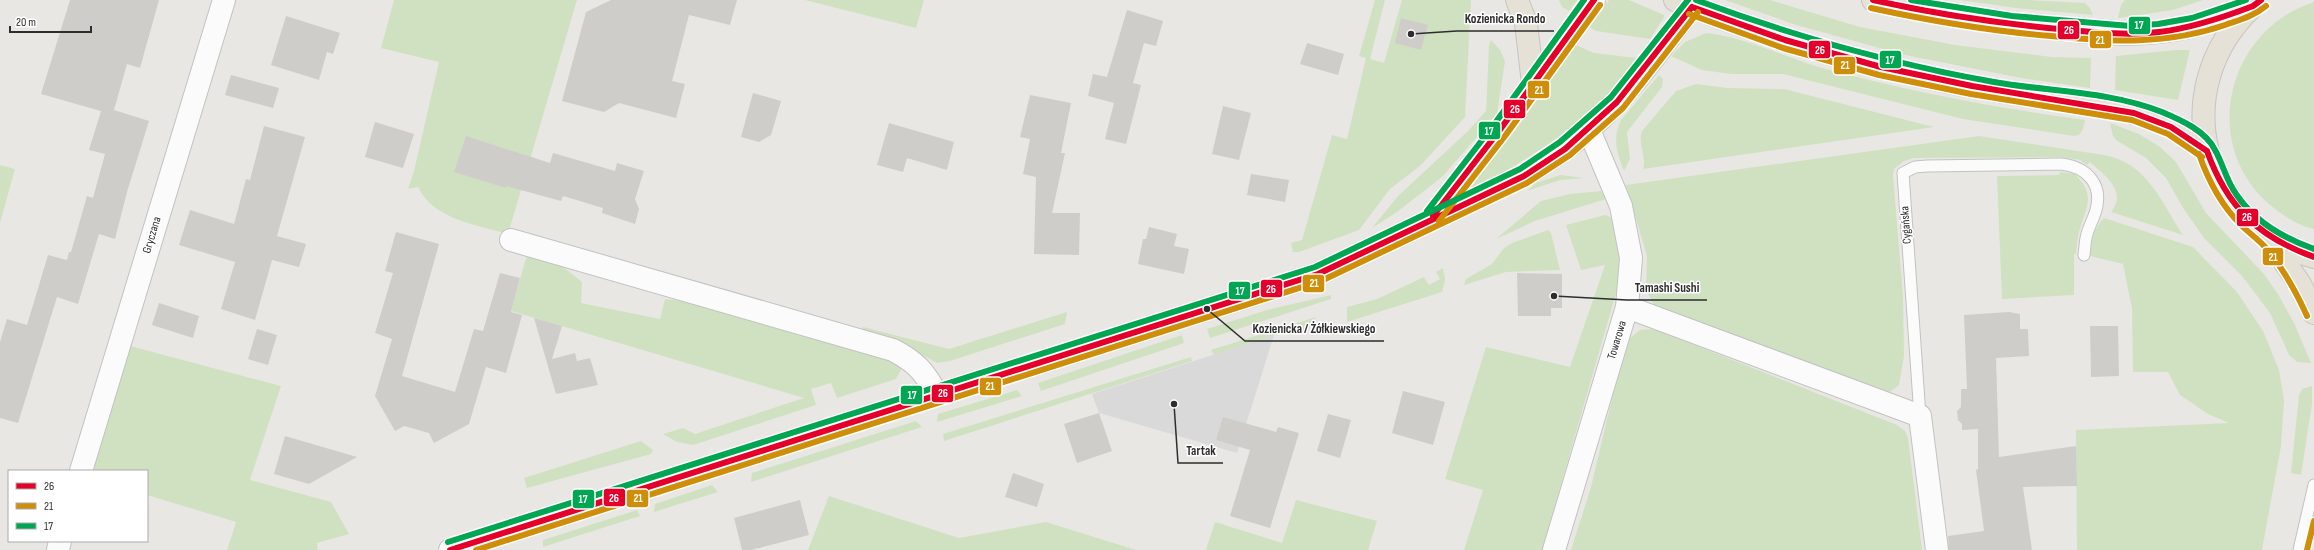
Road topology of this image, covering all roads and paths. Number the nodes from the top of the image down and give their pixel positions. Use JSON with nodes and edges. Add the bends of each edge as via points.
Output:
{"nodes":[{"id":1,"x":224,"y":0,"type":"edge"},
{"id":2,"x":1518,"y":0,"type":"edge"},
{"id":3,"x":1594,"y":0,"type":"edge"},
{"id":4,"x":1873,"y":0,"type":"edge"},
{"id":5,"x":2257,"y":3,"type":"edge"},
{"id":6,"x":1684,"y":4,"type":"edge"},
{"id":7,"x":1533,"y":84,"type":"junction"},
{"id":8,"x":1589,"y":130,"type":"junction"},
{"id":9,"x":2207,"y":151,"type":"junction"},
{"id":10,"x":1431,"y":220,"type":"junction"},
{"id":11,"x":2266,"y":235,"type":"junction"},
{"id":12,"x":511,"y":240,"type":"dead end"},
{"id":13,"x":2084,"y":255,"type":"dead end"},
{"id":14,"x":2314,"y":257,"type":"edge"},
{"id":15,"x":1627,"y":307,"type":"junction"},
{"id":16,"x":2314,"y":313,"type":"edge"},
{"id":17,"x":937,"y":395,"type":"junction"},
{"id":18,"x":1920,"y":416,"type":"junction"},
{"id":19,"x":81,"y":470,"type":"edge"},
{"id":20,"x":2314,"y":485,"type":"edge"},
{"id":21,"x":450,"y":550,"type":"edge"},
{"id":22,"x":1554,"y":550,"type":"edge"},
{"id":23,"x":1937,"y":550,"type":"edge"},
{"id":24,"x":2298,"y":550,"type":"edge"}],
"edges":[{"from":1,"to":19,"type":"street","name":"Gryczana"},
{"from":2,"to":7,"type":"main road","via":[[1526,23]]},
{"from":3,"to":7,"type":"street"},
{"from":4,"to":5,"type":"main road","via":[[1931,13],[2015,25],[2106,33],[2171,31],[2213,21]]},
{"from":5,"to":9,"type":"main road","via":[[2229,33],[2208,78],[2203,114]]},
{"from":6,"to":8,"type":"street","via":[[1618,100]]},
{"from":6,"to":9,"type":"main road","via":[[1799,45],[1924,76],[2002,92],[2132,111],[2168,123],[2184,132]]},
{"from":7,"to":10,"type":"street"},
{"from":8,"to":10,"type":"street","via":[[1524,176]]},
{"from":8,"to":15,"type":"street","name":"Towarowa","via":[[1621,206],[1631,258]]},
{"from":9,"to":11,"type":"main road","via":[[2216,175],[2229,198],[2246,218]]},
{"from":10,"to":17,"type":"street","via":[[1318,274]]},
{"from":11,"to":14,"type":"main road","via":[[2288,248]]},
{"from":11,"to":16,"type":"main road","via":[[2300,284]]},
{"from":12,"to":17,"type":"street","via":[[893,350],[910,359],[921,369]]},
{"from":13,"to":18,"type":"lane","name":"Cygańska","via":[[2086,235],[2098,200],[2095,182],[2082,169],[2061,164],[1927,166],[1908,169],[1903,173]]},
{"from":15,"to":18,"type":"street"},
{"from":15,"to":22,"type":"street","name":"Towarowa"},
{"from":17,"to":21,"type":"street"},
{"from":18,"to":23,"type":"street","name":"Cygańska"},
{"from":20,"to":24,"type":"lane"}]}
